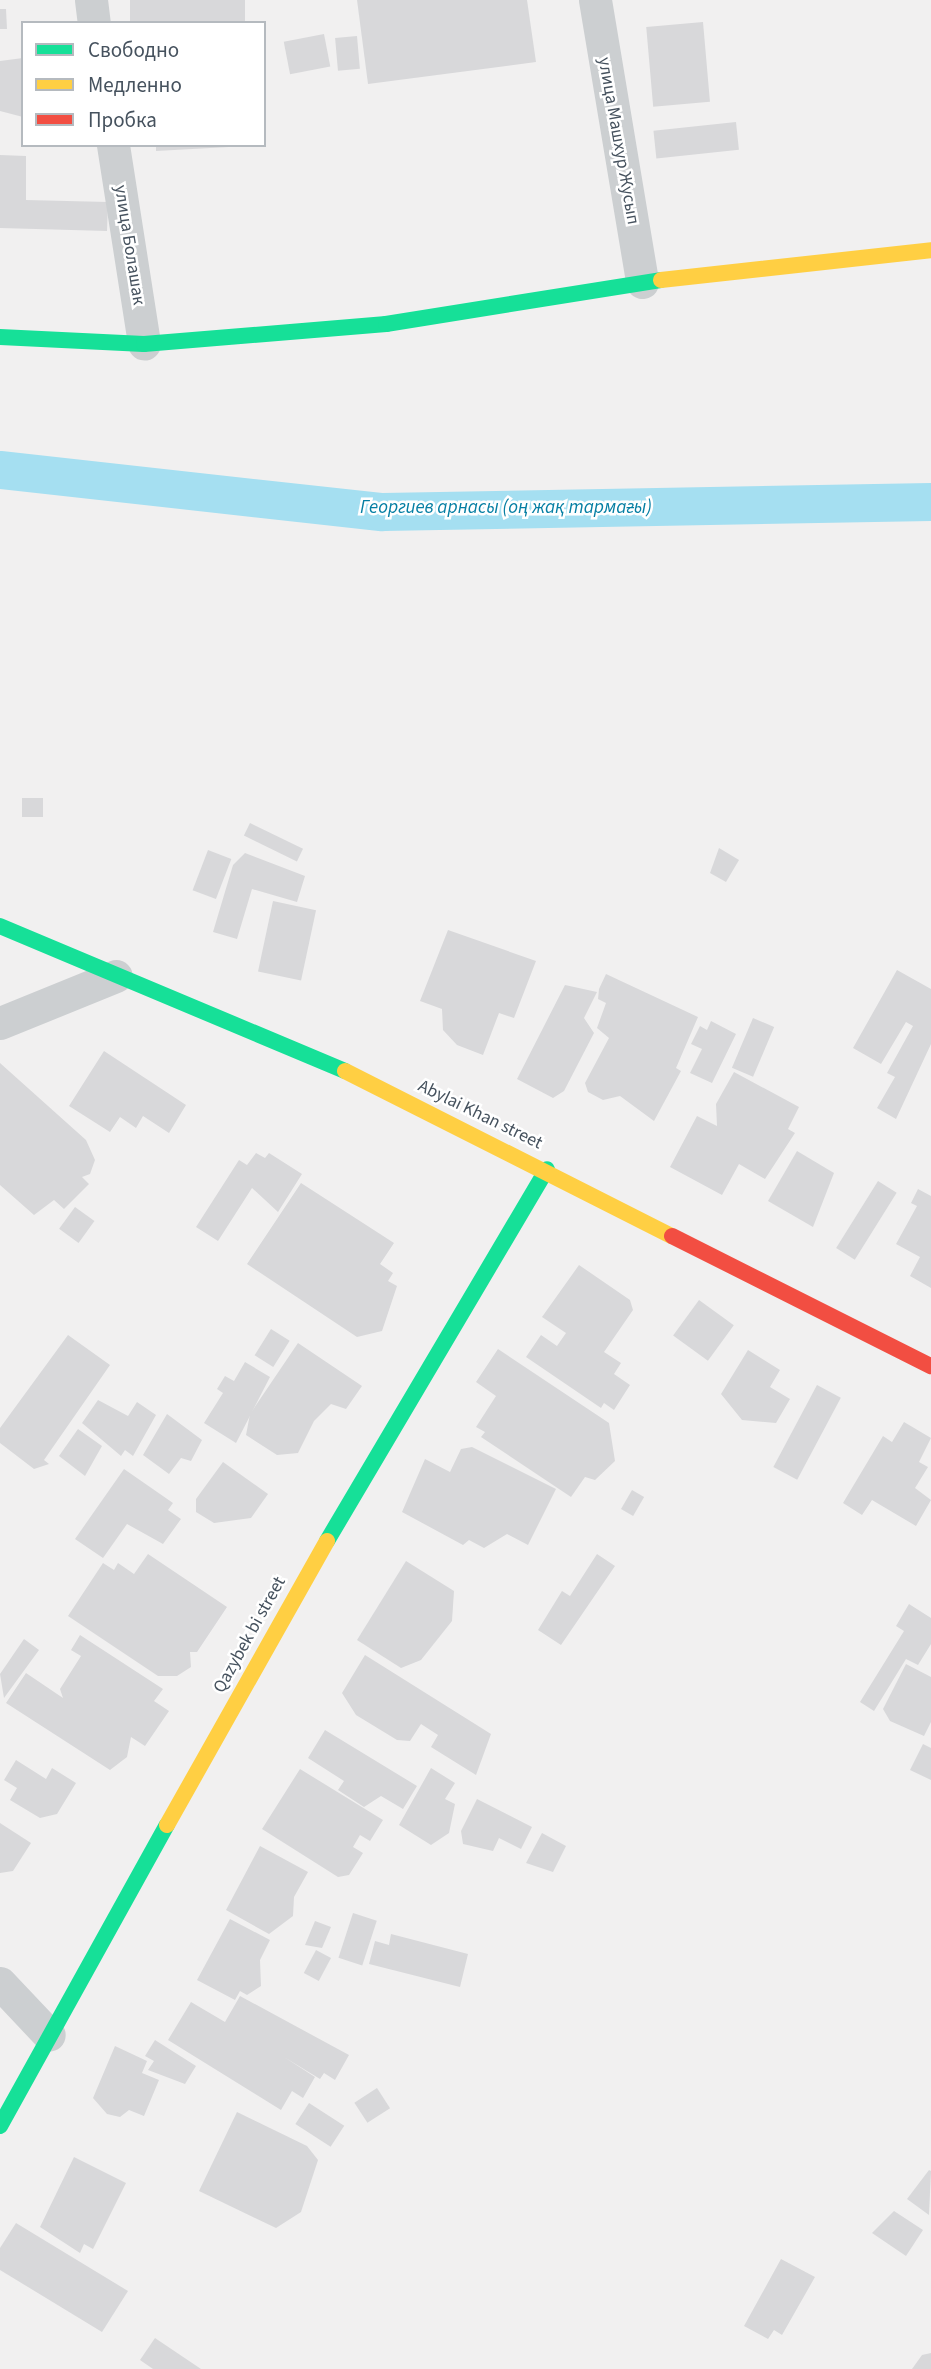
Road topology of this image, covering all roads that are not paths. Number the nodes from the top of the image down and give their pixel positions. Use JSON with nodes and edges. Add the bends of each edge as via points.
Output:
{"nodes":[{"id":1,"x":91,"y":0,"type":"edge"},
{"id":2,"x":595,"y":0,"type":"edge"},
{"id":3,"x":94,"y":21,"type":"edge"},
{"id":4,"x":113,"y":147,"type":"edge"},
{"id":5,"x":931,"y":250,"type":"edge"},
{"id":6,"x":642,"y":282,"type":"junction"},
{"id":7,"x":0,"y":337,"type":"edge"},
{"id":8,"x":144,"y":344,"type":"junction"},
{"id":9,"x":0,"y":926,"type":"edge"},
{"id":10,"x":116,"y":976,"type":"junction"},
{"id":11,"x":0,"y":1023,"type":"edge"},
{"id":12,"x":547,"y":1169,"type":"junction"},
{"id":13,"x":931,"y":1366,"type":"edge"},
{"id":14,"x":0,"y":1983,"type":"edge"},
{"id":15,"x":49,"y":2035,"type":"junction"},
{"id":16,"x":0,"y":2126,"type":"edge"}],
"edges":[{"from":1,"to":3,"type":"street"},
{"from":2,"to":6,"type":"street","name":"улица Машхур Жусып"},
{"from":4,"to":8,"type":"street","name":"улица Болашак"},
{"from":5,"to":6,"type":"street"},
{"from":6,"to":8,"type":"street","via":[[387,324]]},
{"from":7,"to":8,"type":"street"},
{"from":9,"to":10,"type":"street","name":"Abylai Khan street"},
{"from":10,"to":11,"type":"street"},
{"from":10,"to":12,"type":"street","name":"Abylai Khan street","via":[[299,1048]]},
{"from":12,"to":13,"type":"street","name":"Abylai Khan street"},
{"from":12,"to":15,"type":"street","name":"Qazybek bi street","via":[[289,1605]]},
{"from":14,"to":15,"type":"street"},
{"from":15,"to":16,"type":"street","name":"Qazybek bi street"}]}
